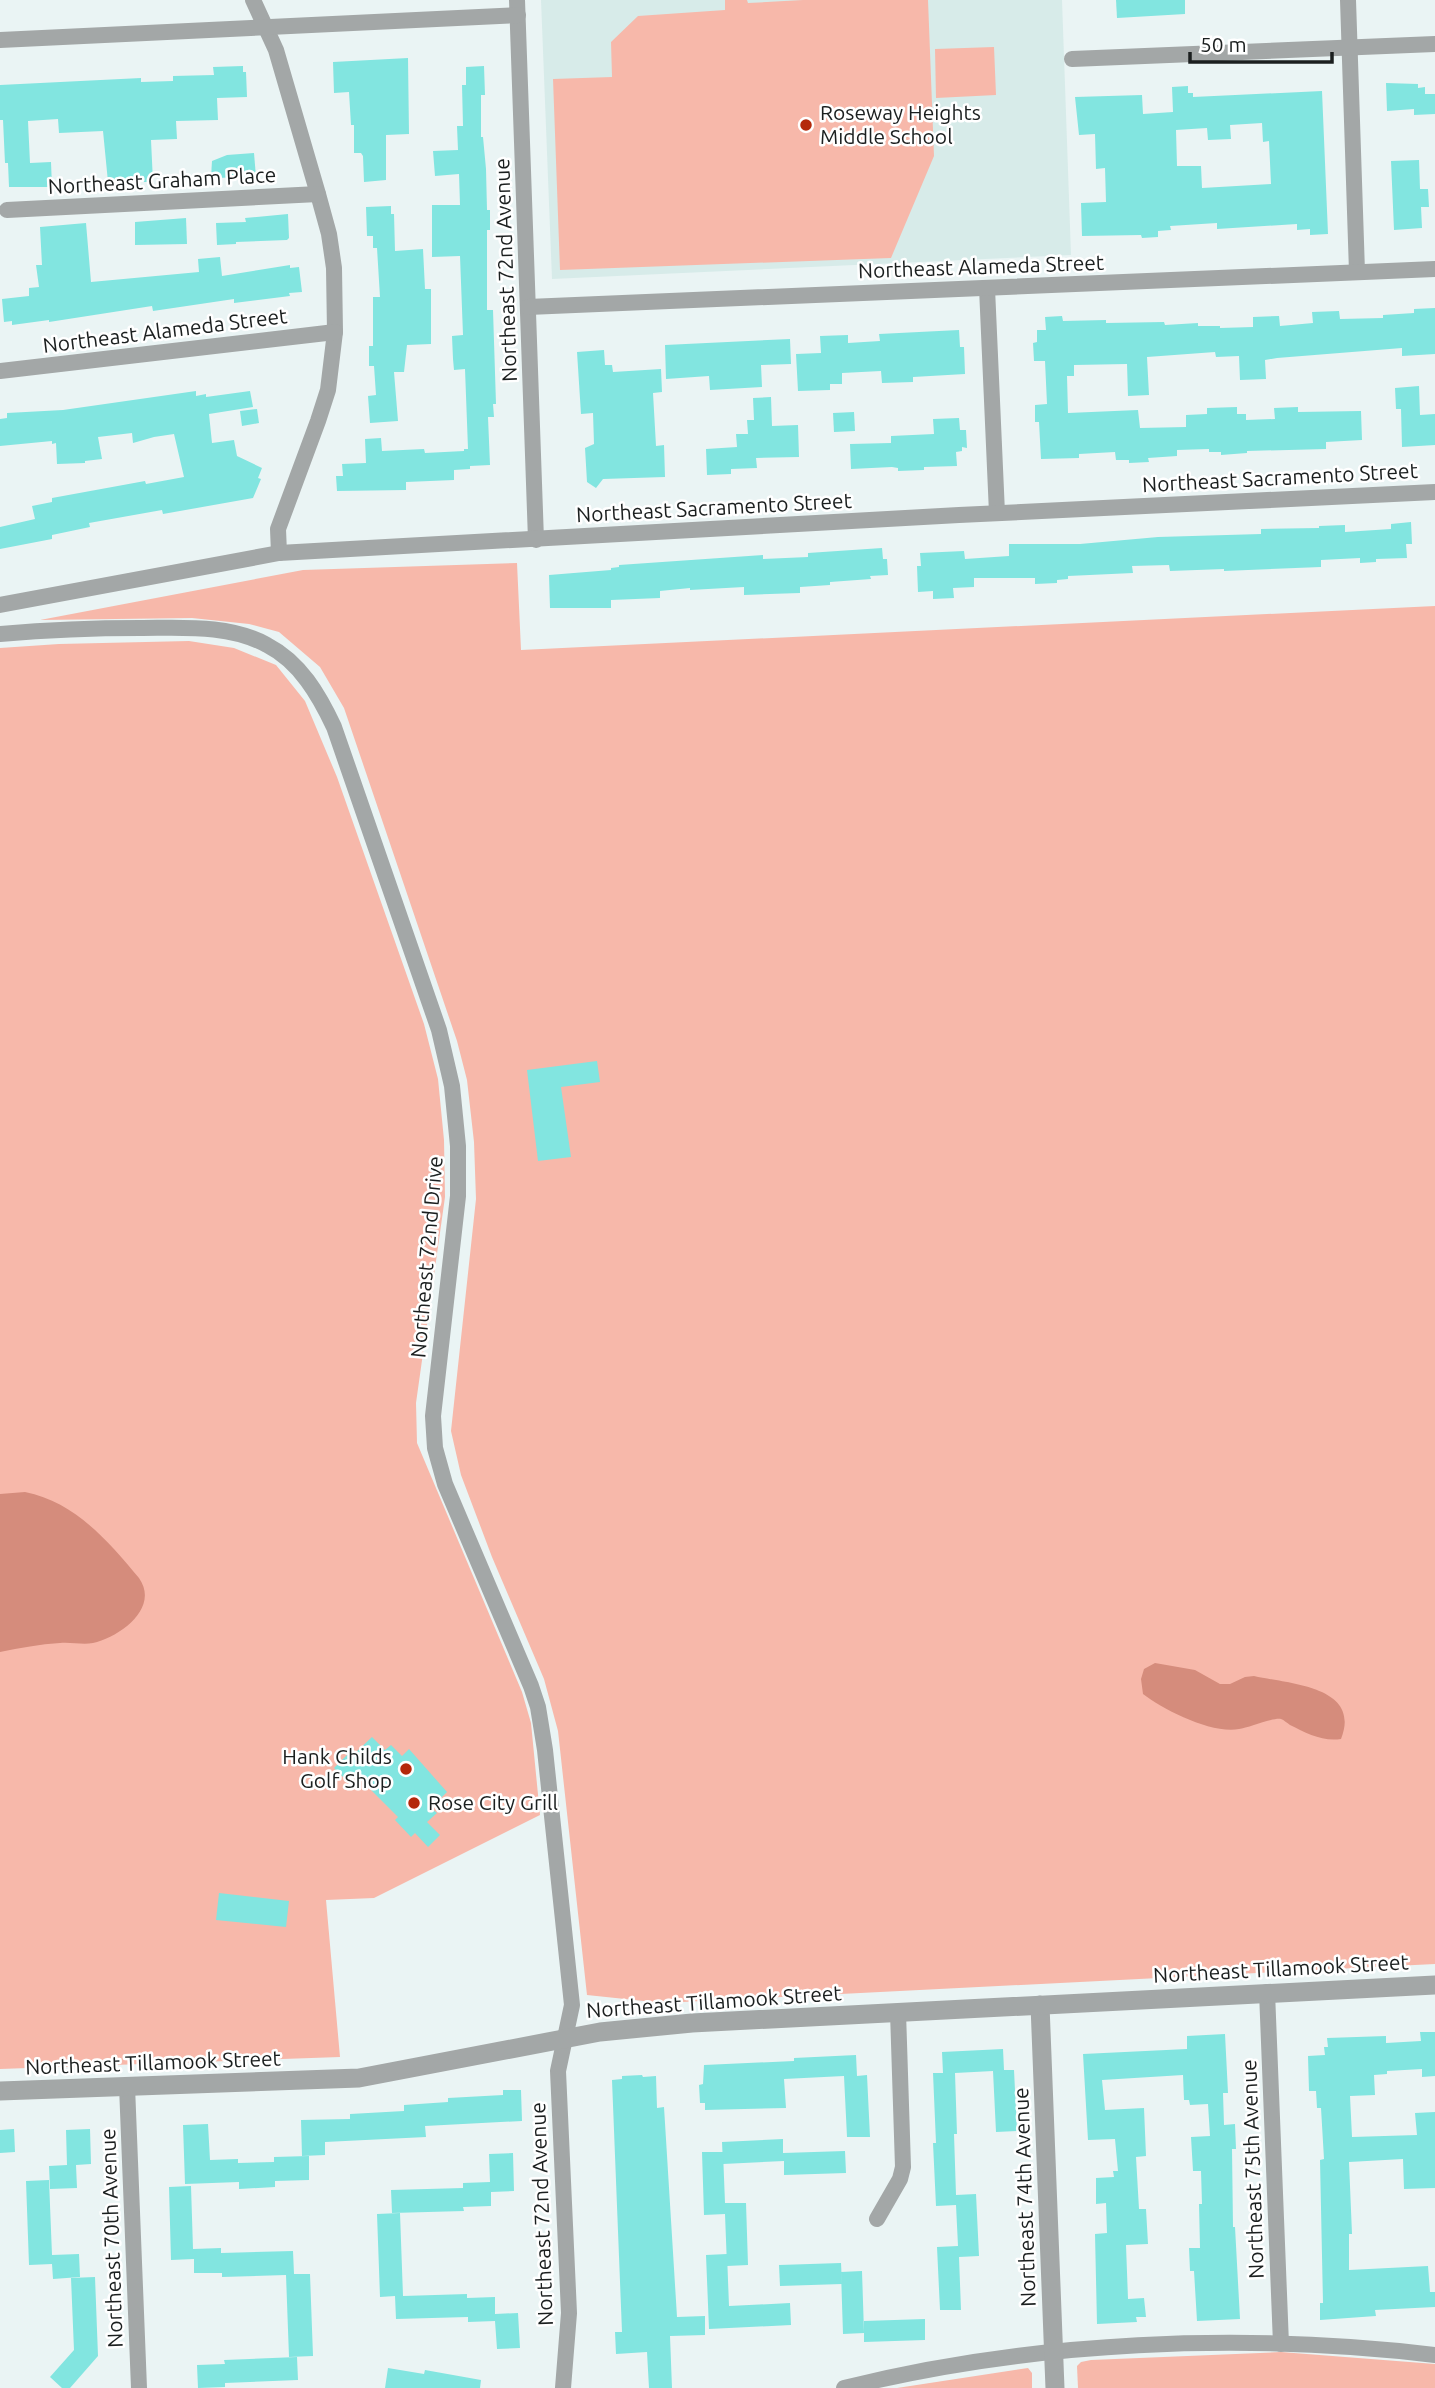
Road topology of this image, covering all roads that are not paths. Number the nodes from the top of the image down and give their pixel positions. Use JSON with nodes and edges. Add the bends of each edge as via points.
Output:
{"nodes":[{"id":1,"x":253,"y":0,"type":"edge"},
{"id":2,"x":1348,"y":0,"type":"edge"},
{"id":3,"x":517,"y":7,"type":"edge"},
{"id":4,"x":265,"y":26,"type":"junction"},
{"id":5,"x":0,"y":40,"type":"edge"},
{"id":6,"x":1435,"y":44,"type":"edge"},
{"id":7,"x":1350,"y":47,"type":"junction"},
{"id":8,"x":1072,"y":59,"type":"dead end"},
{"id":9,"x":318,"y":194,"type":"junction"},
{"id":10,"x":7,"y":210,"type":"dead end"},
{"id":11,"x":1435,"y":269,"type":"edge"},
{"id":12,"x":1357,"y":272,"type":"junction"},
{"id":13,"x":987,"y":288,"type":"junction"},
{"id":14,"x":528,"y":307,"type":"junction"},
{"id":15,"x":335,"y":332,"type":"junction"},
{"id":16,"x":0,"y":371,"type":"edge"},
{"id":17,"x":1435,"y":492,"type":"edge"},
{"id":18,"x":997,"y":513,"type":"junction"},
{"id":19,"x":536,"y":540,"type":"junction"},
{"id":20,"x":279,"y":553,"type":"junction"},
{"id":21,"x":0,"y":605,"type":"edge"},
{"id":22,"x":0,"y":634,"type":"edge"},
{"id":23,"x":1435,"y":1984,"type":"edge"},
{"id":24,"x":1267,"y":1992,"type":"junction"},
{"id":25,"x":1040,"y":2005,"type":"junction"},
{"id":26,"x":898,"y":2012,"type":"junction"},
{"id":27,"x":563,"y":2038,"type":"junction"},
{"id":28,"x":127,"y":2086,"type":"junction"},
{"id":29,"x":0,"y":2091,"type":"edge"},
{"id":30,"x":877,"y":2218,"type":"dead end"},
{"id":31,"x":1281,"y":2344,"type":"junction"},
{"id":32,"x":1435,"y":2355,"type":"edge"},
{"id":33,"x":1054,"y":2370,"type":"edge"},
{"id":34,"x":139,"y":2388,"type":"edge"},
{"id":35,"x":563,"y":2388,"type":"edge"},
{"id":36,"x":844,"y":2388,"type":"edge"}],
"edges":[{"from":1,"to":4,"type":"street"},
{"from":2,"to":7,"type":"street"},
{"from":3,"to":4,"type":"street"},
{"from":3,"to":14,"type":"street","name":"Northeast 72nd Avenue"},
{"from":4,"to":5,"type":"street"},
{"from":4,"to":9,"type":"street"},
{"from":6,"to":7,"type":"street"},
{"from":7,"to":8,"type":"street"},
{"from":7,"to":12,"type":"street"},
{"from":9,"to":10,"type":"street","name":"Northeast Graham Place"},
{"from":9,"to":15,"type":"street","via":[[334,268]]},
{"from":11,"to":12,"type":"street","name":"Northeast Alameda Street"},
{"from":12,"to":13,"type":"street","name":"Northeast Alameda Street"},
{"from":13,"to":14,"type":"street","name":"Northeast Alameda Street"},
{"from":13,"to":18,"type":"street"},
{"from":14,"to":19,"type":"street","name":"Northeast 72nd Avenue"},
{"from":15,"to":16,"type":"street","name":"Northeast Alameda Street"},
{"from":15,"to":20,"type":"street","via":[[328,390],[278,529]]},
{"from":17,"to":18,"type":"street","name":"Northeast Sacramento Street"},
{"from":18,"to":19,"type":"street","name":"Northeast Sacramento Street"},
{"from":19,"to":20,"type":"street","name":"Northeast Sacramento Street"},
{"from":20,"to":21,"type":"street","name":"Northeast Sacramento Street"},
{"from":22,"to":27,"type":"street","name":"Northeast 72nd Drive","via":[[138,628],[237,633],[268,645],[301,673],[334,727],[439,1030],[452,1086],[458,1196],[433,1432],[439,1468],[538,1707],[572,2006]]},
{"from":23,"to":24,"type":"street","name":"Northeast Tillamook Street"},
{"from":24,"to":25,"type":"street","name":"Northeast Tillamook Street"},
{"from":24,"to":31,"type":"street","name":"Northeast 75th Avenue"},
{"from":25,"to":26,"type":"street","name":"Northeast Tillamook Street"},
{"from":25,"to":33,"type":"street","name":"Northeast 74th Avenue"},
{"from":26,"to":27,"type":"street","name":"Northeast Tillamook Street","via":[[679,2024]]},
{"from":26,"to":30,"type":"street","via":[[903,2167]]},
{"from":27,"to":28,"type":"street","name":"Northeast Tillamook Street","via":[[359,2078]]},
{"from":27,"to":35,"type":"street","name":"Northeast 72nd Avenue","via":[[558,2071],[569,2313]]},
{"from":28,"to":29,"type":"street","name":"Northeast Tillamook Street"},
{"from":28,"to":34,"type":"street","name":"Northeast 70th Avenue"},
{"from":31,"to":32,"type":"street"},
{"from":31,"to":33,"type":"street","via":[[1171,2346]]},
{"from":33,"to":36,"type":"street","via":[[930,2370]]}]}
